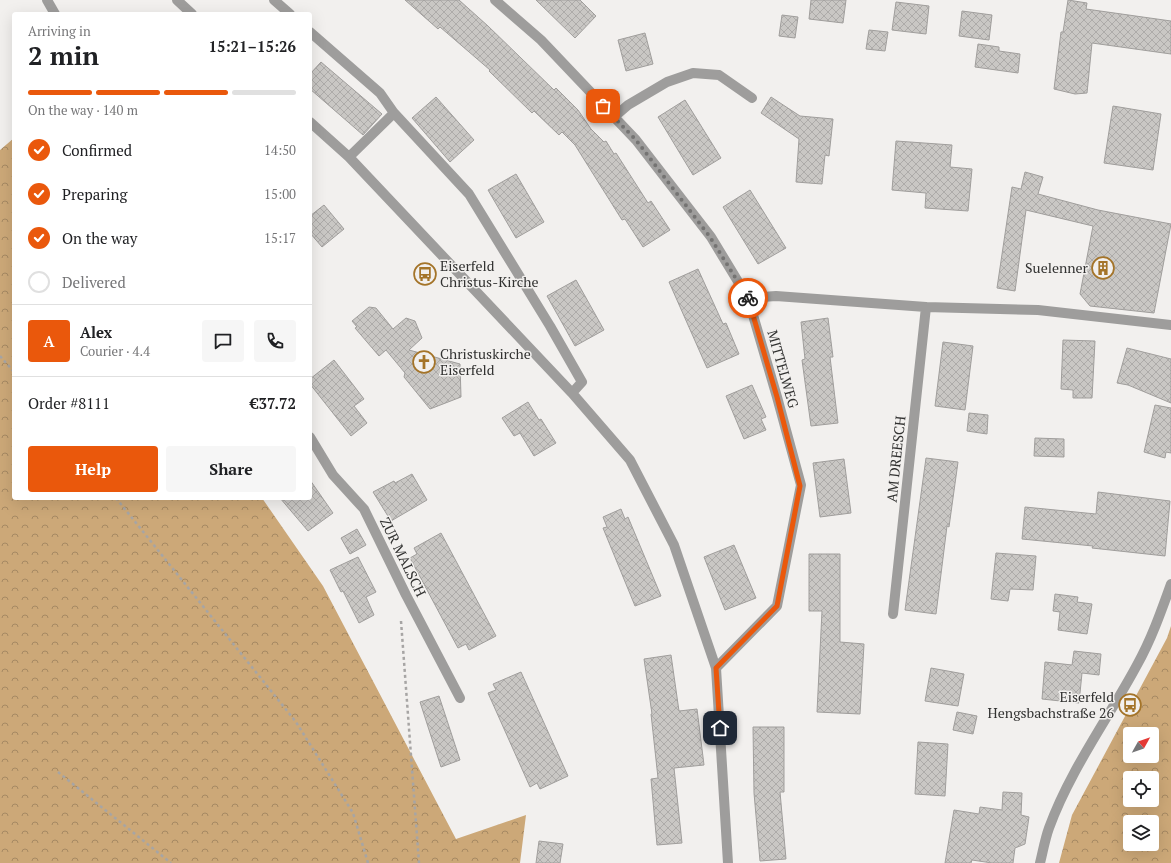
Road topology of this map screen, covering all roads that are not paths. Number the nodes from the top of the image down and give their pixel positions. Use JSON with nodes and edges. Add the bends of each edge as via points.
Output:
{"nodes":[{"id":1,"x":47,"y":0,"type":"edge"},
{"id":2,"x":177,"y":0,"type":"edge"},
{"id":3,"x":274,"y":0,"type":"edge"},
{"id":4,"x":495,"y":0,"type":"edge"},
{"id":5,"x":55,"y":12,"type":"edge"},
{"id":6,"x":190,"y":12,"type":"edge"},
{"id":7,"x":288,"y":12,"type":"edge"},
{"id":8,"x":312,"y":34,"type":"edge"},
{"id":9,"x":752,"y":98,"type":"dead end"},
{"id":10,"x":394,"y":113,"type":"junction"},
{"id":11,"x":614,"y":117,"type":"junction"},
{"id":12,"x":312,"y":124,"type":"edge"},
{"id":13,"x":349,"y":157,"type":"junction"},
{"id":14,"x":748,"y":298,"type":"junction"},
{"id":15,"x":926,"y":307,"type":"junction"},
{"id":16,"x":1171,"y":325,"type":"edge"},
{"id":17,"x":572,"y":393,"type":"junction"},
{"id":18,"x":312,"y":440,"type":"edge"},
{"id":19,"x":1171,"y":584,"type":"edge"},
{"id":20,"x":893,"y":614,"type":"dead end"},
{"id":21,"x":716,"y":668,"type":"junction"},
{"id":22,"x":460,"y":698,"type":"dead end"},
{"id":23,"x":728,"y":863,"type":"edge"},
{"id":24,"x":1040,"y":863,"type":"edge"}],
"edges":[{"from":1,"to":5,"type":"street"},
{"from":2,"to":6,"type":"street"},
{"from":3,"to":7,"type":"street"},
{"from":4,"to":11,"type":"street","name":"MITTELWEG","via":[[541,40]]},
{"from":8,"to":10,"type":"street","via":[[380,93]]},
{"from":9,"to":11,"type":"street","via":[[719,75],[693,73],[667,82],[628,105]]},
{"from":10,"to":13,"type":"street"},
{"from":10,"to":17,"type":"street","via":[[469,194],[582,382]]},
{"from":11,"to":14,"type":"street","name":"MITTELWEG","via":[[636,140],[710,237]]},
{"from":12,"to":13,"type":"street"},
{"from":13,"to":17,"type":"street"},
{"from":14,"to":15,"type":"street","via":[[776,296]]},
{"from":14,"to":21,"type":"street","name":"MITTELWEG","via":[[800,486],[777,606]]},
{"from":15,"to":16,"type":"street","via":[[1038,310]]},
{"from":15,"to":20,"type":"street","name":"AM DREESCH"},
{"from":17,"to":21,"type":"street","via":[[630,460],[674,545]]},
{"from":18,"to":22,"type":"street","name":"ZUR MALSCH","via":[[333,475],[364,509]]},
{"from":19,"to":24,"type":"street","via":[[1161,613],[1137,664],[1060,802],[1049,828]]},
{"from":21,"to":23,"type":"street"}]}
